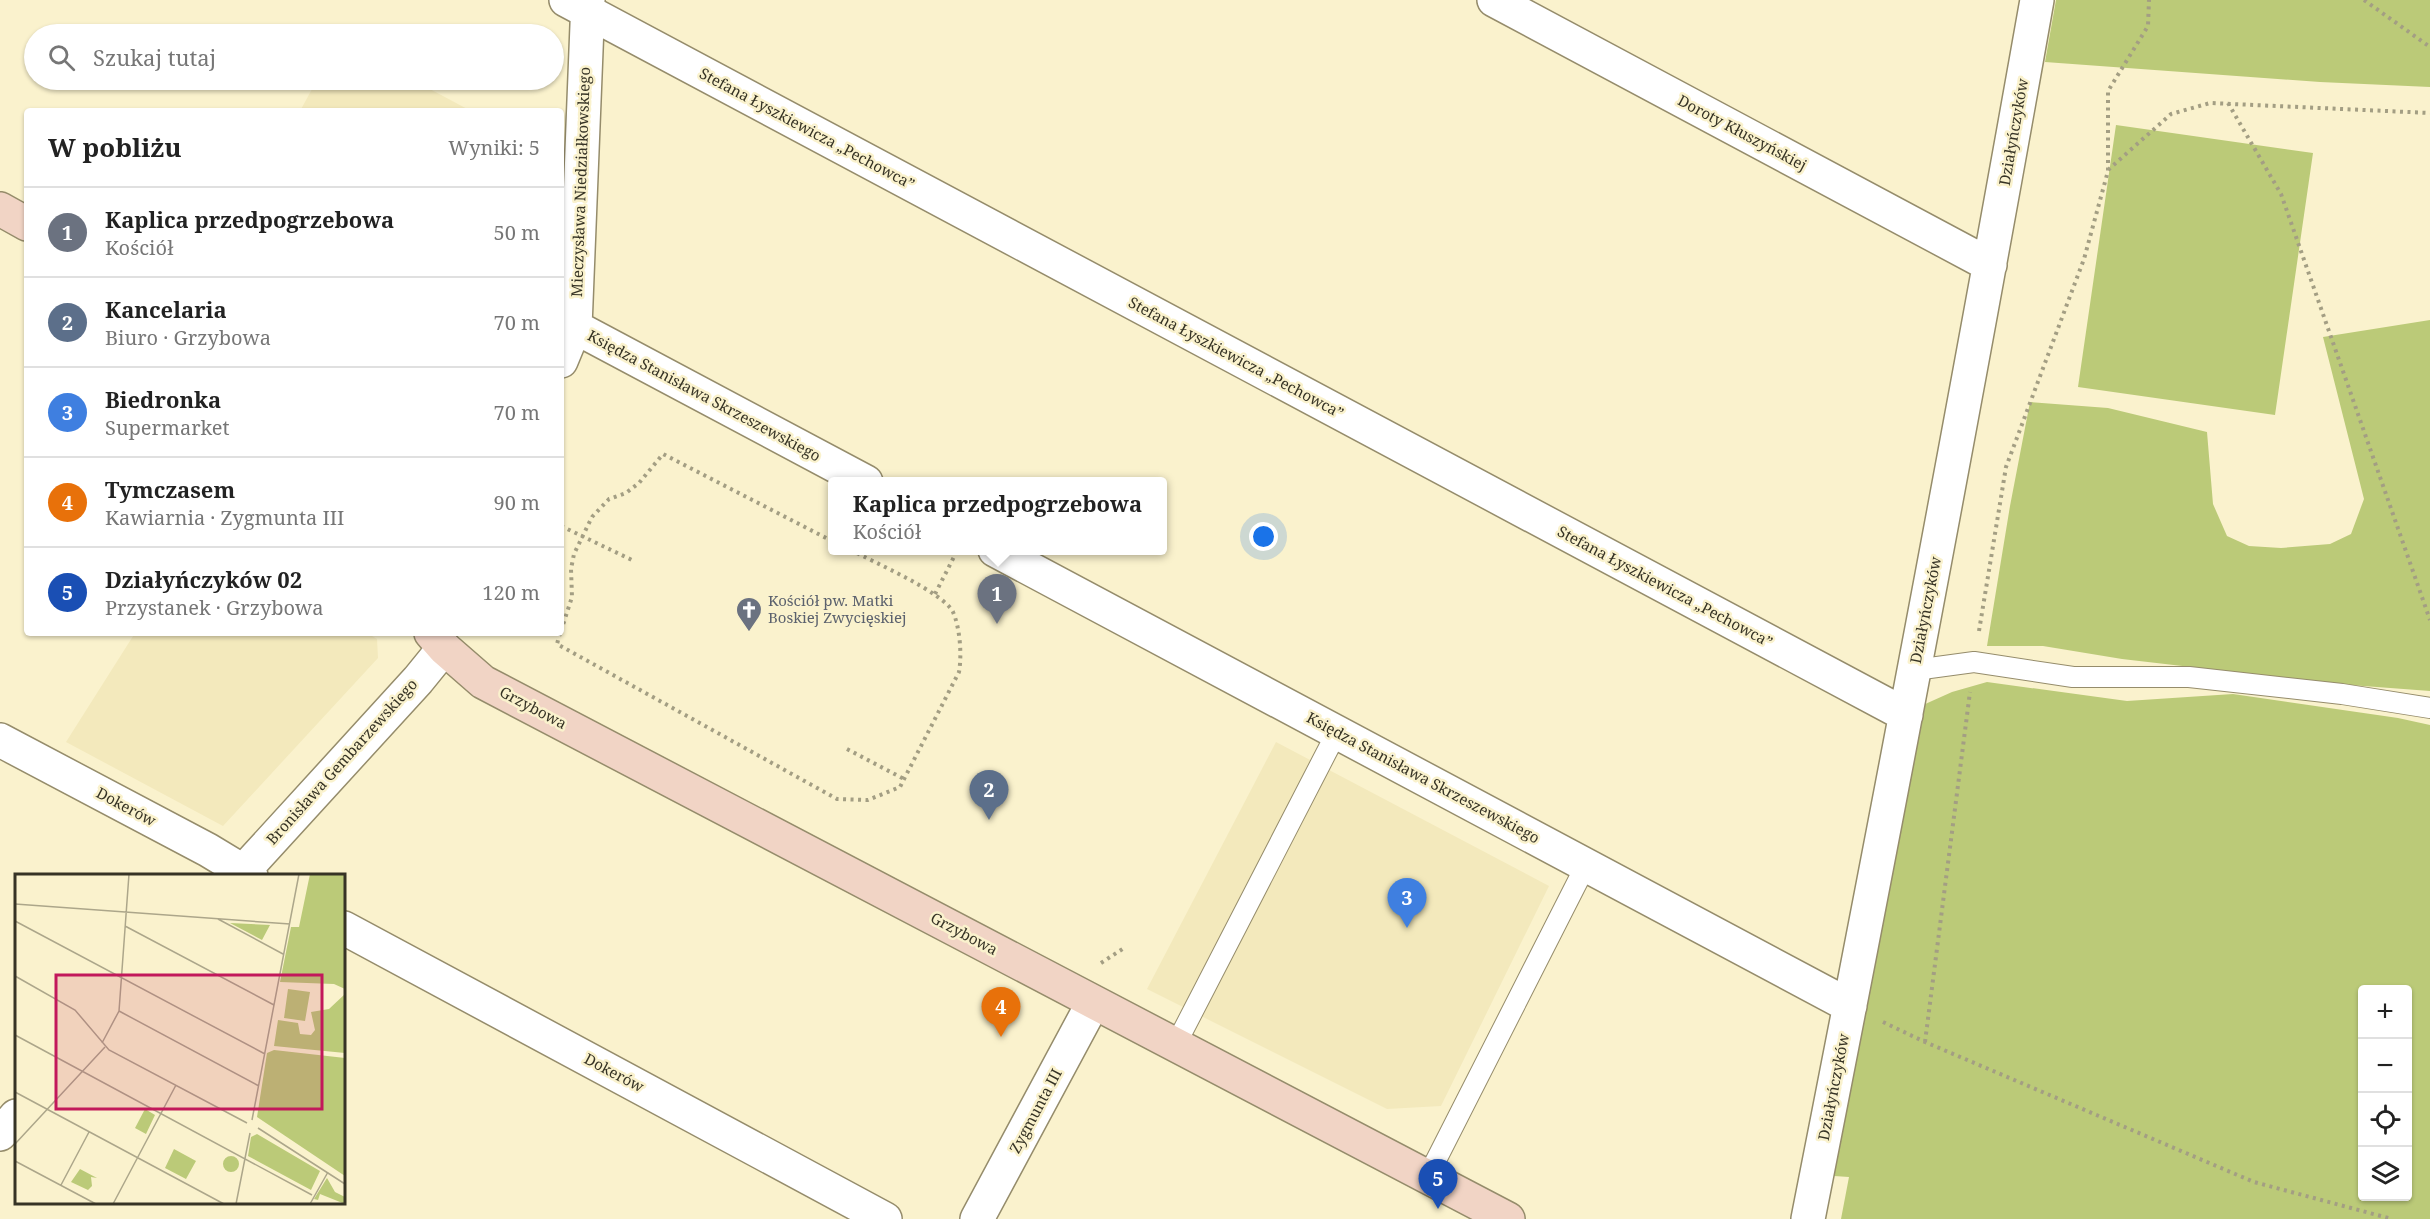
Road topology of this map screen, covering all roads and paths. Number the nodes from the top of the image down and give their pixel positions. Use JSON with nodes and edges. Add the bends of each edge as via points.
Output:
{"nodes":[{"id":1,"x":1494,"y":0,"type":"edge"},
{"id":2,"x":2037,"y":0,"type":"edge"},
{"id":3,"x":2149,"y":0,"type":"edge"},
{"id":4,"x":2364,"y":0,"type":"edge"},
{"id":5,"x":580,"y":4,"type":"edge"},
{"id":6,"x":2430,"y":47,"type":"edge"},
{"id":7,"x":2228,"y":103,"type":"junction"},
{"id":8,"x":2430,"y":113,"type":"edge"},
{"id":9,"x":2108,"y":171,"type":"junction"},
{"id":10,"x":0,"y":209,"type":"edge"},
{"id":11,"x":24,"y":222,"type":"edge"},
{"id":12,"x":1990,"y":265,"type":"junction"},
{"id":13,"x":575,"y":327,"type":"junction"},
{"id":14,"x":564,"y":354,"type":"edge"},
{"id":15,"x":857,"y":477,"type":"edge"},
{"id":16,"x":564,"y":527,"type":"edge"},
{"id":17,"x":582,"y":536,"type":"junction"},
{"id":18,"x":828,"y":539,"type":"edge"},
{"id":19,"x":861,"y":555,"type":"edge"},
{"id":20,"x":955,"y":555,"type":"edge"},
{"id":21,"x":1004,"y":555,"type":"edge"},
{"id":22,"x":632,"y":560,"type":"dead end"},
{"id":23,"x":935,"y":594,"type":"junction"},
{"id":24,"x":2430,"y":620,"type":"edge"},
{"id":25,"x":564,"y":622,"type":"edge"},
{"id":26,"x":560,"y":636,"type":"edge"},
{"id":27,"x":438,"y":641,"type":"edge"},
{"id":28,"x":1974,"y":662,"type":"junction"},
{"id":29,"x":1915,"y":670,"type":"junction"},
{"id":30,"x":2430,"y":708,"type":"edge"},
{"id":31,"x":1906,"y":715,"type":"junction"},
{"id":32,"x":1337,"y":732,"type":"junction"},
{"id":33,"x":0,"y":740,"type":"edge"},
{"id":34,"x":847,"y":749,"type":"dead end"},
{"id":35,"x":904,"y":779,"type":"junction"},
{"id":36,"x":1586,"y":865,"type":"junction"},
{"id":37,"x":245,"y":874,"type":"edge"},
{"id":38,"x":345,"y":929,"type":"edge"},
{"id":39,"x":1124,"y":948,"type":"dead end"},
{"id":40,"x":1099,"y":966,"type":"dead end"},
{"id":41,"x":1093,"y":1003,"type":"junction"},
{"id":42,"x":1850,"y":1006,"type":"junction"},
{"id":43,"x":1925,"y":1042,"type":"junction"},
{"id":44,"x":1175,"y":1046,"type":"junction"},
{"id":45,"x":15,"y":1117,"type":"edge"},
{"id":46,"x":0,"y":1134,"type":"edge"},
{"id":47,"x":1428,"y":1176,"type":"junction"},
{"id":48,"x":885,"y":1219,"type":"edge"},
{"id":49,"x":977,"y":1219,"type":"edge"},
{"id":50,"x":1508,"y":1219,"type":"edge"},
{"id":51,"x":1808,"y":1219,"type":"edge"},
{"id":52,"x":2392,"y":1219,"type":"edge"}],
"edges":[{"from":1,"to":12,"type":"street","name":"Doroty Kłuszyńskiej"},
{"from":2,"to":12,"type":"street","name":"Działyńczyków"},
{"from":3,"to":9,"type":"path","via":[[2148,26],[2108,91]]},
{"from":4,"to":6,"type":"path"},
{"from":5,"to":13,"type":"street","name":"Mieczysława Niedziałkowskiego"},
{"from":5,"to":31,"type":"street","name":"Stefana Łyszkiewicza „Pechowca”"},
{"from":7,"to":8,"type":"path"},
{"from":7,"to":9,"type":"path","via":[[2210,103],[2170,114]]},
{"from":7,"to":24,"type":"path","via":[[2281,194]]},
{"from":9,"to":28,"type":"path","via":[[2084,259],[2006,466]]},
{"from":10,"to":11,"type":"street"},
{"from":12,"to":29,"type":"street","name":"Działyńczyków"},
{"from":13,"to":14,"type":"street","name":"Mieczysława Niedziałkowskiego"},
{"from":13,"to":15,"type":"street","name":"Księdza Stanisława Skrzeszewskiego"},
{"from":16,"to":17,"type":"path"},
{"from":17,"to":18,"type":"path","via":[[609,499],[639,483],[663,454]]},
{"from":17,"to":22,"type":"path"},
{"from":17,"to":25,"type":"path","via":[[574,554],[572,597]]},
{"from":19,"to":23,"type":"path"},
{"from":20,"to":23,"type":"path"},
{"from":21,"to":32,"type":"street","name":"Księdza Stanisława Skrzeszewskiego"},
{"from":23,"to":35,"type":"path","via":[[953,611],[962,658],[959,672]]},
{"from":26,"to":35,"type":"path","via":[[557,644],[837,799],[868,800],[900,787]]},
{"from":27,"to":37,"type":"street","name":"Bronisława Gembarzewskiego","via":[[418,680]]},
{"from":27,"to":41,"type":"street","name":"Grzybowa","via":[[483,682]]},
{"from":28,"to":29,"type":"lane"},
{"from":28,"to":30,"type":"lane","via":[[2073,677],[2189,677]]},
{"from":28,"to":43,"type":"path"},
{"from":29,"to":31,"type":"street","name":"Działyńczyków"},
{"from":31,"to":42,"type":"street","name":"Działyńczyków"},
{"from":32,"to":36,"type":"street","name":"Księdza Stanisława Skrzeszewskiego"},
{"from":32,"to":44,"type":"lane"},
{"from":33,"to":37,"type":"street","name":"Dokerów"},
{"from":34,"to":35,"type":"path"},
{"from":36,"to":42,"type":"street","name":"Księdza Stanisława Skrzeszewskiego"},
{"from":36,"to":47,"type":"lane"},
{"from":38,"to":48,"type":"street","name":"Dokerów"},
{"from":39,"to":40,"type":"path"},
{"from":41,"to":44,"type":"street","name":"Grzybowa"},
{"from":41,"to":49,"type":"street","name":"Zygmunta III"},
{"from":42,"to":43,"type":"path"},
{"from":42,"to":51,"type":"street","name":"Działyńczyków"},
{"from":43,"to":52,"type":"path","via":[[2254,1182]]},
{"from":44,"to":47,"type":"street","name":"Grzybowa"},
{"from":45,"to":46,"type":"street"},
{"from":47,"to":50,"type":"street","name":"Grzybowa"}]}
